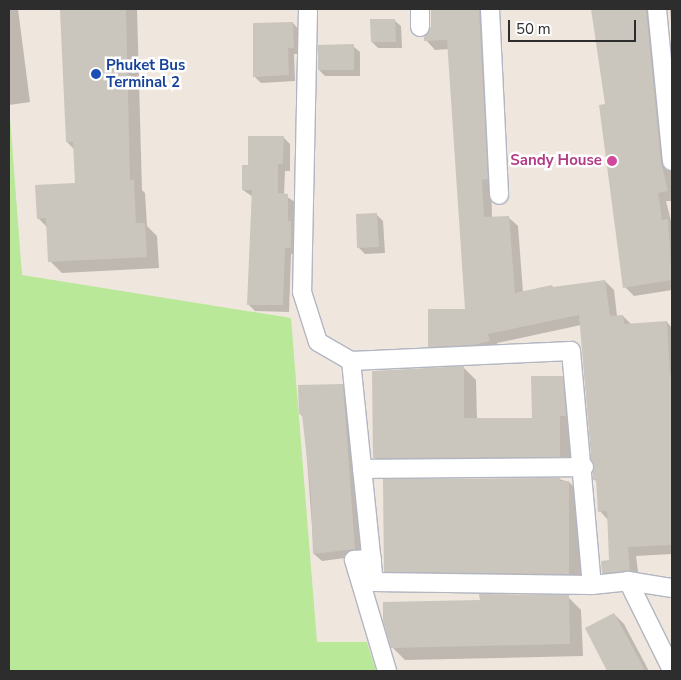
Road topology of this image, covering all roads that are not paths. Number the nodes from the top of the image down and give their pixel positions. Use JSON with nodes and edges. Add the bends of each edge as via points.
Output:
{"nodes":[{"id":1,"x":308,"y":9,"type":"edge"},
{"id":2,"x":420,"y":9,"type":"edge"},
{"id":3,"x":490,"y":9,"type":"edge"},
{"id":4,"x":657,"y":9,"type":"edge"},
{"id":5,"x":420,"y":27,"type":"dead end"},
{"id":6,"x":672,"y":161,"type":"edge"},
{"id":7,"x":499,"y":196,"type":"dead end"},
{"id":8,"x":351,"y":361,"type":"junction"},
{"id":9,"x":584,"y":467,"type":"junction"},
{"id":10,"x":362,"y":469,"type":"junction"},
{"id":11,"x":372,"y":559,"type":"junction"},
{"id":12,"x":628,"y":581,"type":"junction"},
{"id":13,"x":592,"y":585,"type":"junction"},
{"id":14,"x":672,"y":588,"type":"edge"},
{"id":15,"x":672,"y":670,"type":"edge"},
{"id":16,"x":387,"y":671,"type":"edge"}],
"edges":[{"from":1,"to":8,"type":"street","via":[[302,292],[318,342]]},
{"from":2,"to":5,"type":"street"},
{"from":3,"to":7,"type":"street"},
{"from":4,"to":6,"type":"street"},
{"from":8,"to":9,"type":"street","via":[[571,351]]},
{"from":8,"to":10,"type":"street"},
{"from":9,"to":10,"type":"street"},
{"from":9,"to":13,"type":"street"},
{"from":10,"to":11,"type":"street"},
{"from":11,"to":13,"type":"street","via":[[374,582]]},
{"from":11,"to":16,"type":"street","via":[[354,560]]},
{"from":12,"to":13,"type":"street"},
{"from":12,"to":14,"type":"street"},
{"from":12,"to":15,"type":"street"}]}
